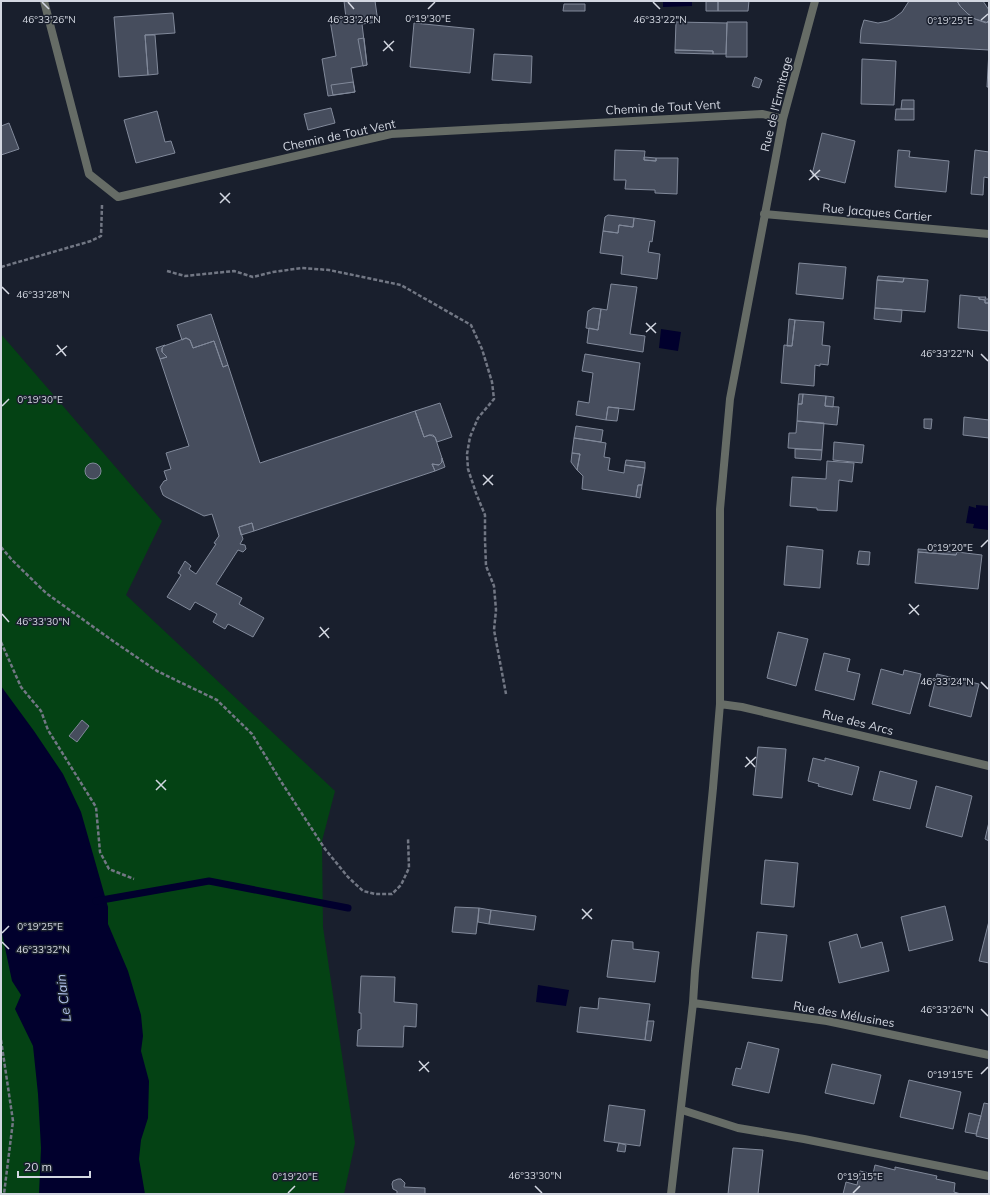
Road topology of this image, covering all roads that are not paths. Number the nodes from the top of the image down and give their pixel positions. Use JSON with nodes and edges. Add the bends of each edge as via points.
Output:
{"nodes":[{"id":1,"x":44,"y":1,"type":"edge"},
{"id":2,"x":816,"y":1,"type":"edge"},
{"id":3,"x":783,"y":119,"type":"junction"},
{"id":4,"x":764,"y":214,"type":"junction"},
{"id":5,"x":989,"y":234,"type":"edge"},
{"id":6,"x":720,"y":704,"type":"junction"},
{"id":7,"x":989,"y":766,"type":"edge"},
{"id":8,"x":693,"y":1003,"type":"junction"},
{"id":9,"x":989,"y":1056,"type":"edge"},
{"id":10,"x":682,"y":1110,"type":"junction"},
{"id":11,"x":989,"y":1176,"type":"edge"},
{"id":12,"x":672,"y":1194,"type":"edge"}],
"edges":[{"from":1,"to":3,"type":"street","name":"Chemin de Tout Vent","via":[[89,174],[118,197],[391,134],[762,114]]},
{"from":2,"to":3,"type":"street","name":"Rue de l'Ermitage"},
{"from":3,"to":4,"type":"street","name":"Rue de l'Ermitage"},
{"from":4,"to":5,"type":"street","name":"Rue Jacques Cartier"},
{"from":4,"to":6,"type":"street","name":"Rue de l'Ermitage","via":[[730,400],[720,509]]},
{"from":6,"to":7,"type":"street","name":"Rue des Arcs","via":[[742,707]]},
{"from":6,"to":8,"type":"street","name":"Rue de l'Ermitage"},
{"from":8,"to":9,"type":"street","name":"Rue des Mélusines","via":[[827,1021]]},
{"from":8,"to":10,"type":"street","name":"Rue de l'Ermitage"},
{"from":10,"to":11,"type":"street","via":[[738,1128]]},
{"from":10,"to":12,"type":"street","name":"Rue de l'Ermitage"}]}
